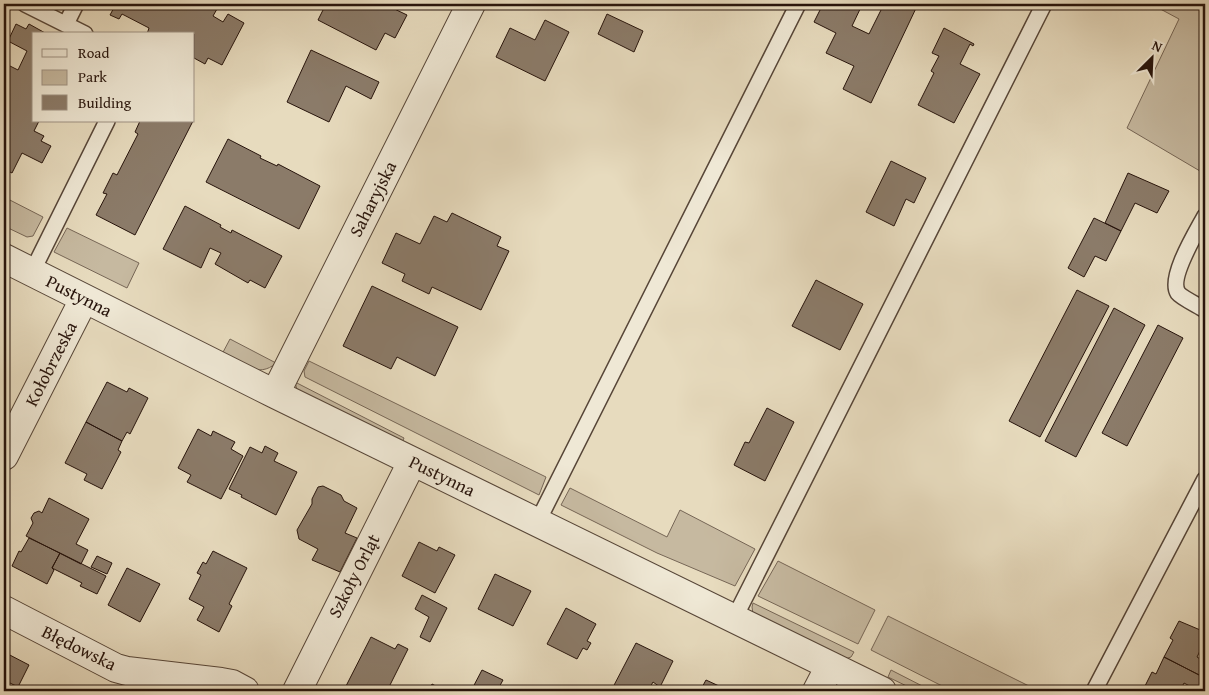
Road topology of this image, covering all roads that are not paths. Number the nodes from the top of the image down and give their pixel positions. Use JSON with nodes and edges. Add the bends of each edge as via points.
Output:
{"nodes":[{"id":1,"x":26,"y":4,"type":"edge"},
{"id":2,"x":76,"y":4,"type":"edge"},
{"id":3,"x":471,"y":4,"type":"edge"},
{"id":4,"x":798,"y":4,"type":"edge"},
{"id":5,"x":1044,"y":4,"type":"edge"},
{"id":6,"x":66,"y":24,"type":"junction"},
{"id":7,"x":81,"y":32,"type":"edge"},
{"id":8,"x":107,"y":122,"type":"edge"},
{"id":9,"x":1205,"y":216,"type":"edge"},
{"id":10,"x":4,"y":258,"type":"edge"},
{"id":11,"x":32,"y":272,"type":"junction"},
{"id":12,"x":84,"y":299,"type":"junction"},
{"id":13,"x":1205,"y":310,"type":"edge"},
{"id":14,"x":275,"y":394,"type":"junction"},
{"id":15,"x":4,"y":456,"type":"edge"},
{"id":16,"x":412,"y":462,"type":"junction"},
{"id":17,"x":1205,"y":479,"type":"edge"},
{"id":18,"x":538,"y":523,"type":"junction"},
{"id":19,"x":4,"y":610,"type":"edge"},
{"id":20,"x":734,"y":620,"type":"junction"},
{"id":21,"x":830,"y":666,"type":"junction"},
{"id":22,"x":245,"y":691,"type":"edge"},
{"id":23,"x":297,"y":691,"type":"edge"},
{"id":24,"x":817,"y":691,"type":"edge"},
{"id":25,"x":882,"y":691,"type":"edge"},
{"id":26,"x":1094,"y":691,"type":"edge"}],
"edges":[{"from":1,"to":6,"type":"lane"},
{"from":2,"to":6,"type":"lane"},
{"from":3,"to":14,"type":"street","name":"Saharyjska"},
{"from":4,"to":18,"type":"lane"},
{"from":5,"to":20,"type":"lane"},
{"from":6,"to":7,"type":"lane"},
{"from":8,"to":11,"type":"lane"},
{"from":9,"to":13,"type":"lane","via":[[1182,260],[1175,282],[1179,293]]},
{"from":10,"to":11,"type":"street","name":"Pustynna"},
{"from":11,"to":12,"type":"street","name":"Pustynna"},
{"from":12,"to":14,"type":"street","name":"Pustynna"},
{"from":12,"to":15,"type":"street","name":"Kołobrzeska"},
{"from":14,"to":16,"type":"street","name":"Pustynna"},
{"from":16,"to":18,"type":"street","name":"Pustynna"},
{"from":16,"to":23,"type":"street","name":"Szkoły Orląt"},
{"from":17,"to":26,"type":"lane"},
{"from":18,"to":20,"type":"street","name":"Pustynna"},
{"from":19,"to":22,"type":"street","name":"Błędowska","via":[[116,668],[221,682]]},
{"from":20,"to":21,"type":"street","name":"Pustynna"},
{"from":21,"to":24,"type":"street"},
{"from":21,"to":25,"type":"street","name":"Pustynna"}]}
